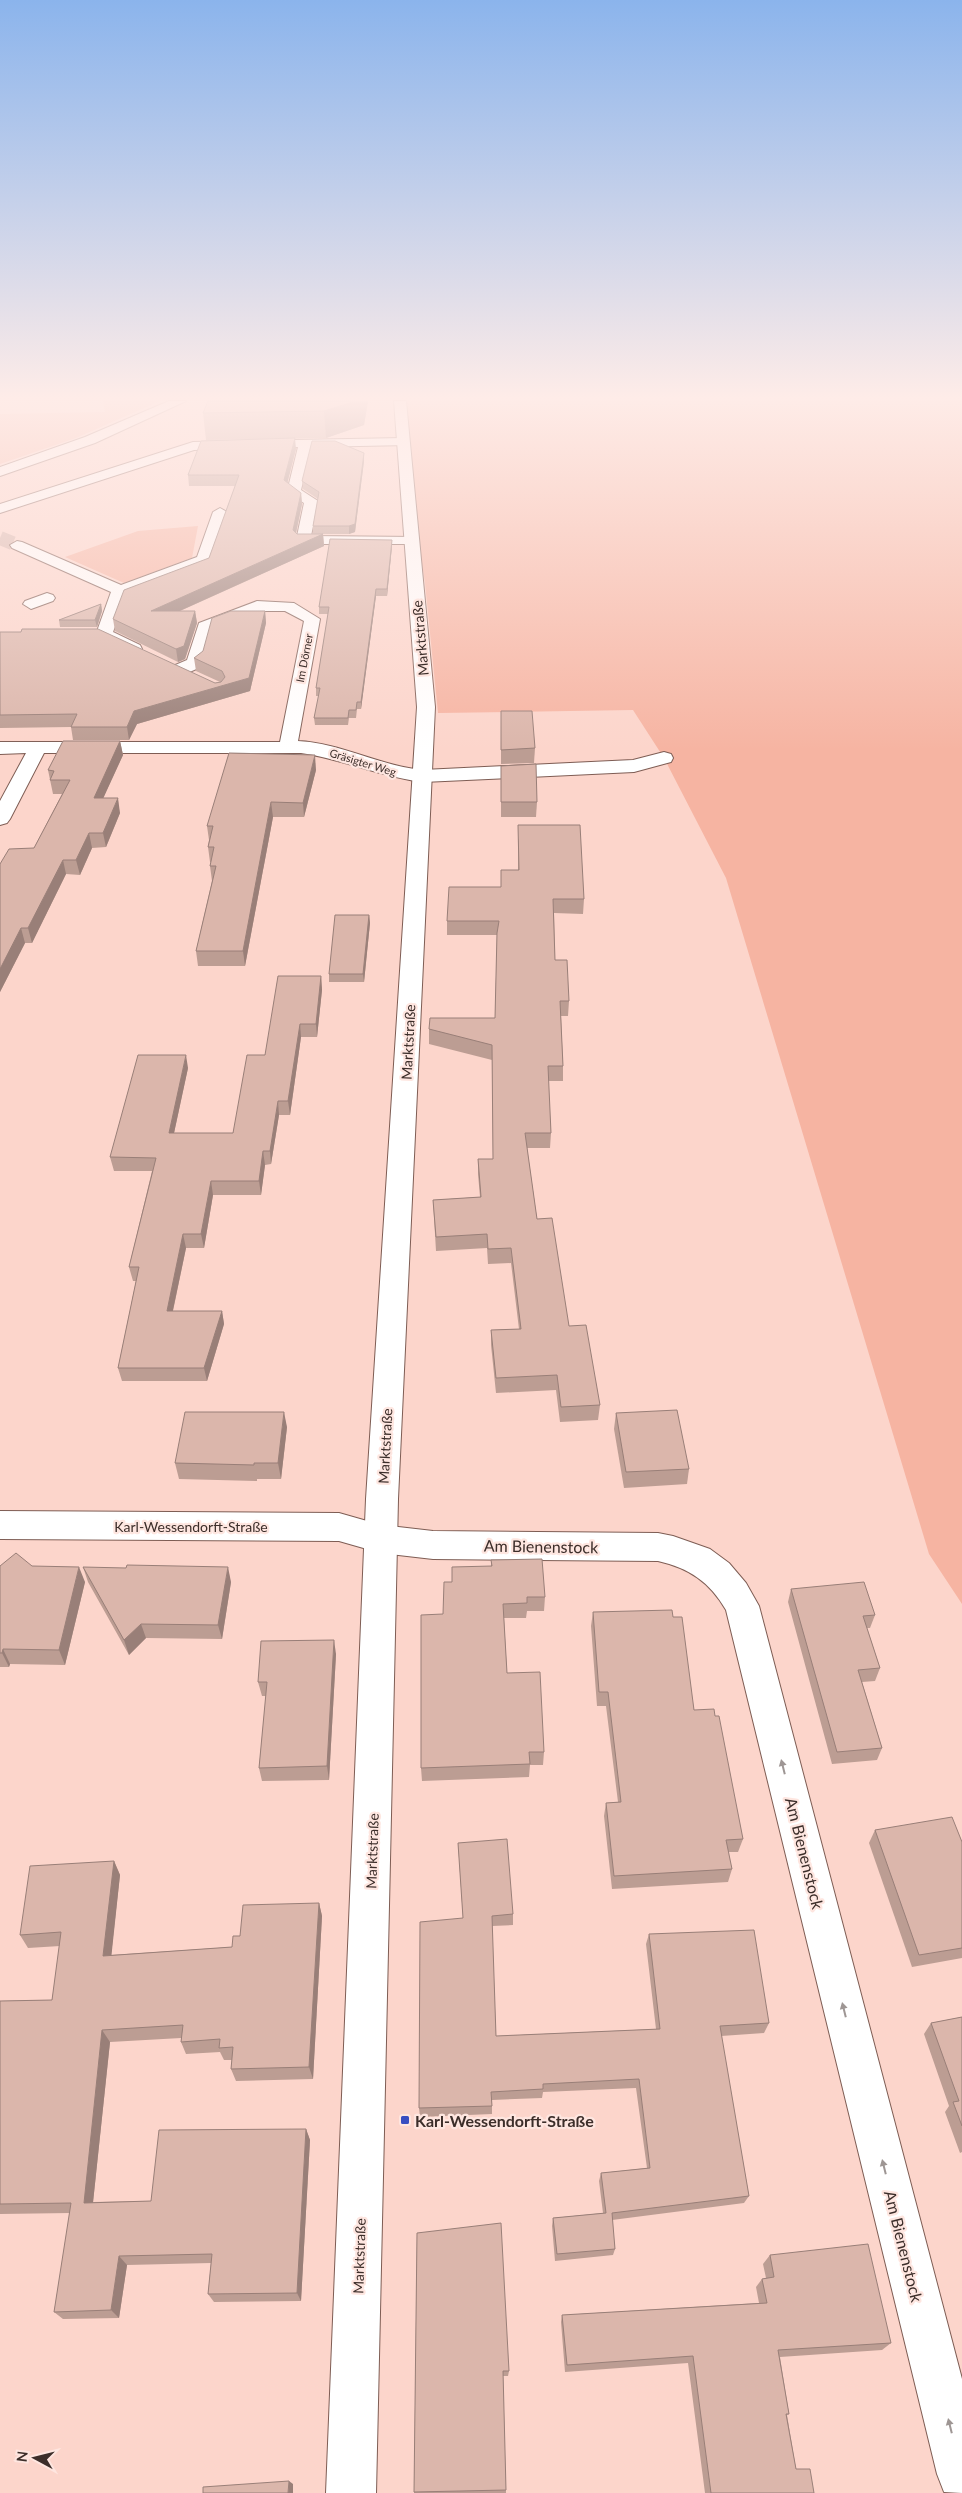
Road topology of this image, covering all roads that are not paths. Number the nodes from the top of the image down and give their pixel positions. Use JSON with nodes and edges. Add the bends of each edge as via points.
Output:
{"nodes":[{"id":1,"x":218,"y":517,"type":"edge"},
{"id":2,"x":308,"y":517,"type":"edge"},
{"id":3,"x":410,"y":517,"type":"edge"},
{"id":4,"x":412,"y":540,"type":"junction"},
{"id":5,"x":17,"y":545,"type":"tunnel mouth"},
{"id":6,"x":120,"y":590,"type":"junction"},
{"id":7,"x":47,"y":598,"type":"dead end"},
{"id":8,"x":31,"y":604,"type":"dead end"},
{"id":9,"x":84,"y":634,"type":"edge"},
{"id":10,"x":104,"y":634,"type":"junction"},
{"id":11,"x":146,"y":654,"type":"edge"},
{"id":12,"x":162,"y":662,"type":"edge"},
{"id":13,"x":288,"y":747,"type":"junction"},
{"id":14,"x":0,"y":748,"type":"edge"},
{"id":15,"x":38,"y":748,"type":"junction"},
{"id":16,"x":664,"y":758,"type":"dead end"},
{"id":17,"x":423,"y":776,"type":"junction"},
{"id":18,"x":0,"y":820,"type":"edge"},
{"id":19,"x":0,"y":1525,"type":"edge"},
{"id":20,"x":381,"y":1539,"type":"junction"},
{"id":21,"x":962,"y":2474,"type":"edge"},
{"id":22,"x":351,"y":2493,"type":"edge"}],
"edges":[{"from":1,"to":6,"type":"street","via":[[204,560]]},
{"from":2,"to":4,"type":"street","via":[[303,541]]},
{"from":3,"to":4,"type":"street","name":"Marktstraße"},
{"from":4,"to":17,"type":"street","name":"Marktstraße","via":[[426,707]]},
{"from":5,"to":6,"type":"street"},
{"from":6,"to":10,"type":"street"},
{"from":7,"to":8,"type":"street"},
{"from":9,"to":10,"type":"street"},
{"from":10,"to":11,"type":"street"},
{"from":12,"to":13,"type":"street","name":"Im Dörner","via":[[186,674],[195,663],[205,626],[258,606],[288,606],[312,619]]},
{"from":13,"to":15,"type":"street","name":"Gräsigter Weg"},
{"from":13,"to":17,"type":"street","name":"Gräsigter Weg","via":[[321,750],[385,771]]},
{"from":14,"to":15,"type":"street","name":"Gräsigter Weg"},
{"from":15,"to":18,"type":"street"},
{"from":16,"to":17,"type":"street","name":"Gräsigter Weg","via":[[634,766]]},
{"from":17,"to":20,"type":"street","name":"Marktstraße"},
{"from":19,"to":20,"type":"street","name":"Karl-Wessendorft-Straße","via":[[339,1527]]},
{"from":21,"to":20,"type":"street","name":"Am Bienenstock","one_way":true,"via":[[742,1606],[729,1583],[709,1564],[682,1551],[658,1547],[433,1545]]},
{"from":20,"to":22,"type":"street","name":"Marktstraße"}]}
